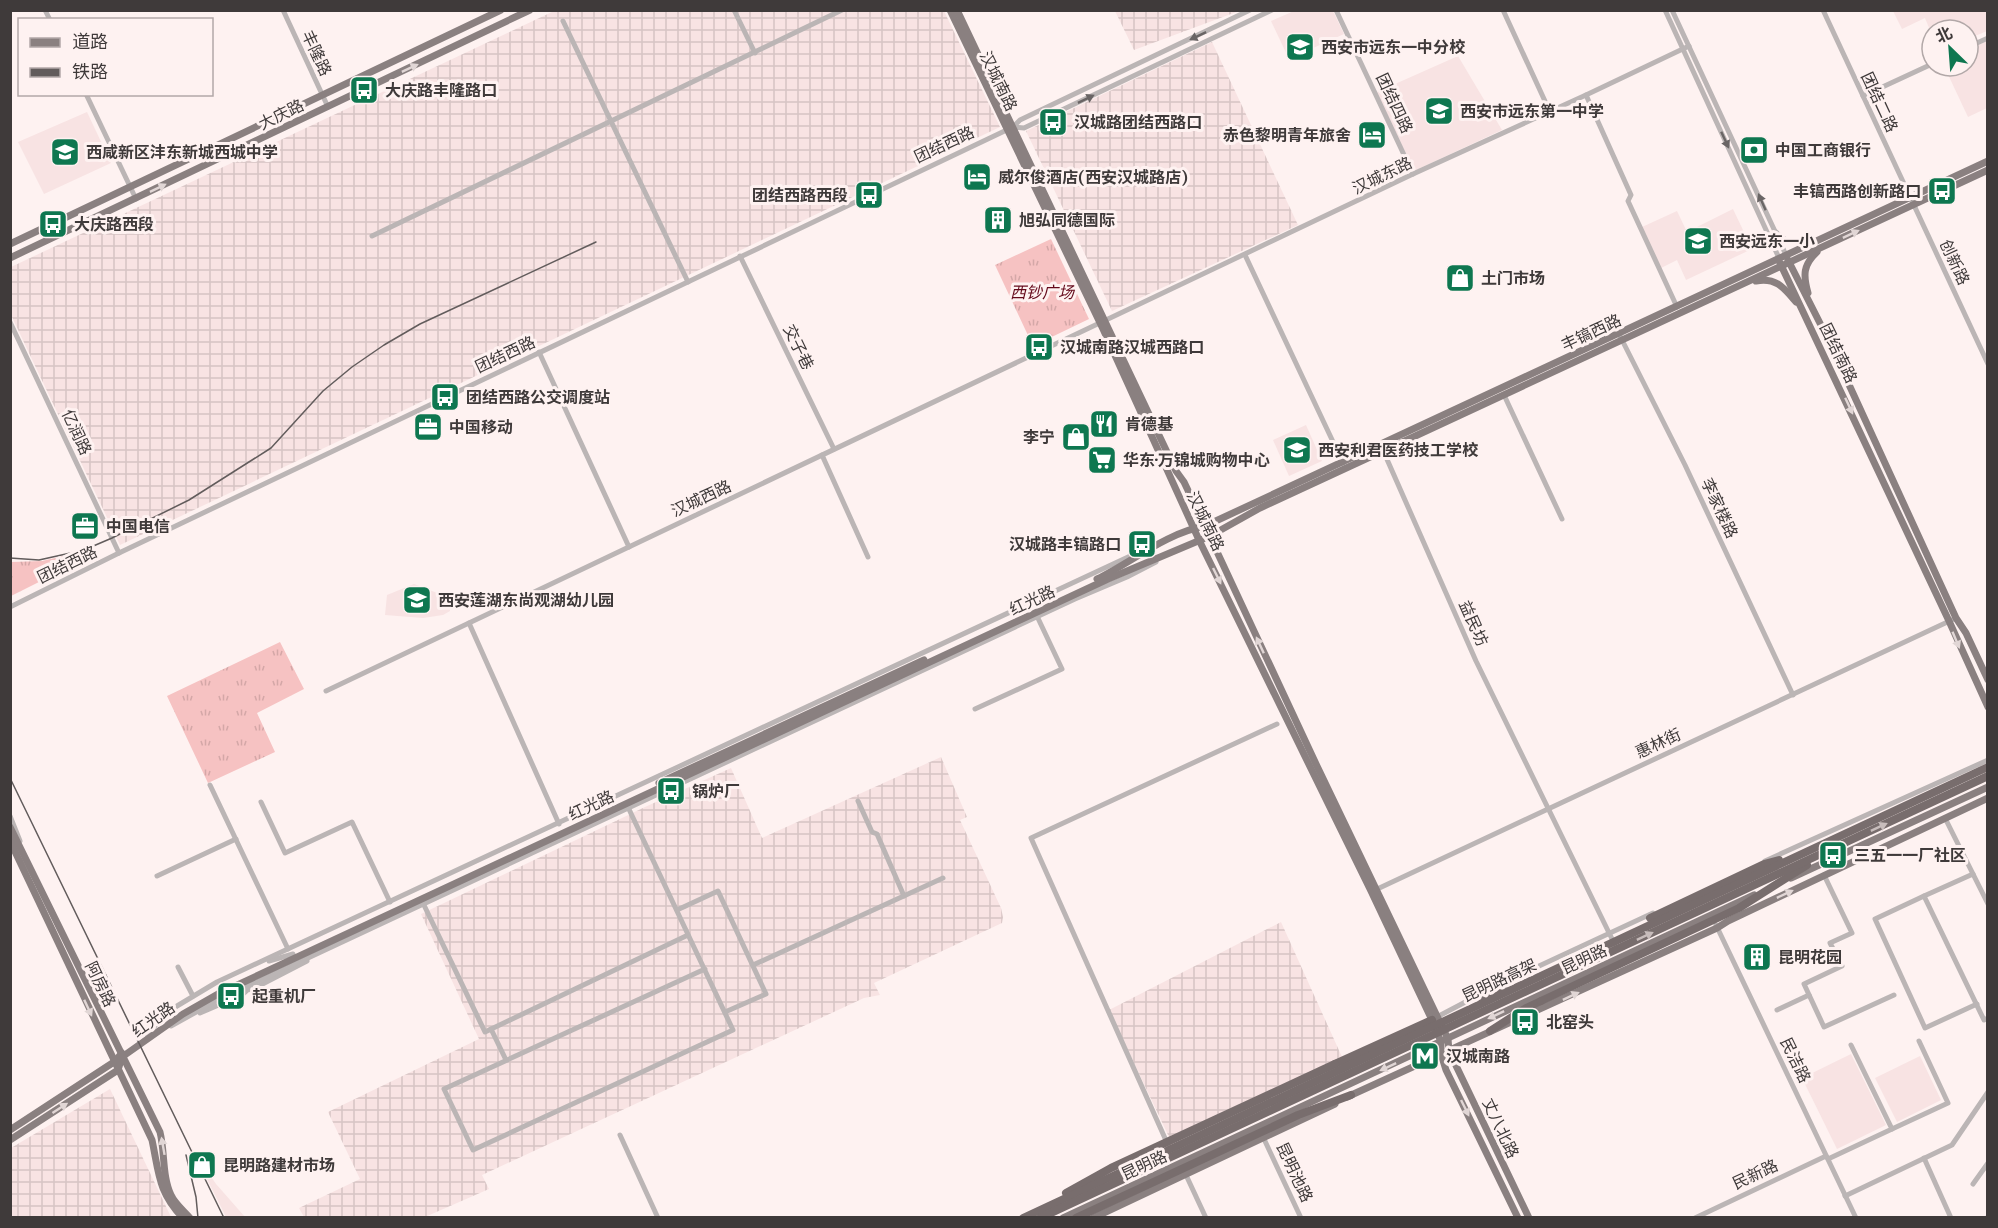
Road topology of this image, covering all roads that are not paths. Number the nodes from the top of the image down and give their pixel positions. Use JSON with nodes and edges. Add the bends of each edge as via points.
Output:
{"nodes":[{"id":1,"x":283,"y":10,"type":"edge"},
{"id":2,"x":501,"y":10,"type":"edge"},
{"id":3,"x":530,"y":10,"type":"edge"},
{"id":4,"x":734,"y":10,"type":"edge"},
{"id":5,"x":842,"y":10,"type":"edge"},
{"id":6,"x":950,"y":10,"type":"edge"},
{"id":7,"x":957,"y":10,"type":"edge"},
{"id":8,"x":1250,"y":10,"type":"edge"},
{"id":9,"x":1272,"y":10,"type":"edge"},
{"id":10,"x":1336,"y":10,"type":"edge"},
{"id":11,"x":1503,"y":10,"type":"edge"},
{"id":12,"x":1665,"y":10,"type":"edge"},
{"id":13,"x":1672,"y":10,"type":"edge"},
{"id":14,"x":1823,"y":10,"type":"edge"},
{"id":15,"x":563,"y":21,"type":"dead end"},
{"id":16,"x":1686,"y":47,"type":"junction"},
{"id":17,"x":755,"y":53,"type":"junction"},
{"id":18,"x":1920,"y":70,"type":"edge"},
{"id":19,"x":322,"y":95,"type":"junction"},
{"id":20,"x":1586,"y":95,"type":"junction"},
{"id":21,"x":87,"y":96,"type":"edge"},
{"id":22,"x":1863,"y":96,"type":"junction"},
{"id":23,"x":327,"y":107,"type":"junction"},
{"id":24,"x":1550,"y":112,"type":"junction"},
{"id":25,"x":611,"y":120,"type":"junction"},
{"id":26,"x":1010,"y":128,"type":"junction"},
{"id":27,"x":1988,"y":161,"type":"edge"},
{"id":28,"x":1988,"y":170,"type":"edge"},
{"id":29,"x":1413,"y":174,"type":"junction"},
{"id":30,"x":130,"y":187,"type":"junction"},
{"id":31,"x":136,"y":199,"type":"junction"},
{"id":32,"x":1911,"y":201,"type":"junction"},
{"id":33,"x":1773,"y":226,"type":"junction"},
{"id":34,"x":372,"y":236,"type":"dead end"},
{"id":35,"x":1821,"y":239,"type":"junction"},
{"id":36,"x":10,"y":244,"type":"edge"},
{"id":37,"x":1828,"y":245,"type":"junction"},
{"id":38,"x":1245,"y":255,"type":"junction"},
{"id":39,"x":740,"y":256,"type":"junction"},
{"id":40,"x":10,"y":258,"type":"edge"},
{"id":41,"x":1785,"y":259,"type":"junction"},
{"id":42,"x":1782,"y":266,"type":"junction"},
{"id":43,"x":688,"y":282,"type":"junction"},
{"id":44,"x":1742,"y":284,"type":"junction"},
{"id":45,"x":1677,"y":307,"type":"junction"},
{"id":46,"x":1814,"y":312,"type":"junction"},
{"id":47,"x":1806,"y":316,"type":"junction"},
{"id":48,"x":10,"y":322,"type":"edge"},
{"id":49,"x":1102,"y":322,"type":"junction"},
{"id":50,"x":1089,"y":329,"type":"joint"},
{"id":51,"x":1621,"y":337,"type":"junction"},
{"id":52,"x":539,"y":352,"type":"junction"},
{"id":53,"x":1988,"y":364,"type":"edge"},
{"id":54,"x":1504,"y":395,"type":"junction"},
{"id":55,"x":1382,"y":448,"type":"junction"},
{"id":56,"x":834,"y":449,"type":"junction"},
{"id":57,"x":822,"y":455,"type":"junction"},
{"id":58,"x":1343,"y":463,"type":"junction"},
{"id":59,"x":1562,"y":519,"type":"dead end"},
{"id":60,"x":1205,"y":526,"type":"junction"},
{"id":61,"x":1194,"y":528,"type":"junction"},
{"id":62,"x":1210,"y":536,"type":"junction"},
{"id":63,"x":1199,"y":540,"type":"junction"},
{"id":64,"x":1160,"y":544,"type":"junction"},
{"id":65,"x":629,"y":547,"type":"junction"},
{"id":66,"x":119,"y":553,"type":"junction"},
{"id":67,"x":868,"y":557,"type":"dead end"},
{"id":68,"x":10,"y":607,"type":"edge"},
{"id":69,"x":1036,"y":615,"type":"junction"},
{"id":70,"x":1953,"y":620,"type":"junction"},
{"id":71,"x":469,"y":623,"type":"junction"},
{"id":72,"x":1988,"y":680,"type":"edge"},
{"id":73,"x":326,"y":691,"type":"dead end"},
{"id":74,"x":1793,"y":695,"type":"junction"},
{"id":75,"x":1988,"y":707,"type":"edge"},
{"id":76,"x":975,"y":709,"type":"dead end"},
{"id":77,"x":1277,"y":724,"type":"dead end"},
{"id":78,"x":1988,"y":760,"type":"edge"},
{"id":79,"x":1988,"y":767,"type":"edge"},
{"id":80,"x":1988,"y":776,"type":"edge"},
{"id":81,"x":210,"y":785,"type":"dead end"},
{"id":82,"x":1988,"y":787,"type":"edge"},
{"id":83,"x":1988,"y":798,"type":"edge"},
{"id":84,"x":858,"y":801,"type":"dead end"},
{"id":85,"x":261,"y":802,"type":"dead end"},
{"id":86,"x":627,"y":806,"type":"junction"},
{"id":87,"x":1549,"y":809,"type":"junction"},
{"id":88,"x":10,"y":816,"type":"edge"},
{"id":89,"x":1946,"y":818,"type":"junction"},
{"id":90,"x":559,"y":824,"type":"junction"},
{"id":91,"x":10,"y":827,"type":"edge"},
{"id":92,"x":236,"y":839,"type":"junction"},
{"id":93,"x":10,"y":841,"type":"edge"},
{"id":94,"x":10,"y":847,"type":"edge"},
{"id":95,"x":1806,"y":851,"type":"junction"},
{"id":96,"x":1828,"y":851,"type":"junction"},
{"id":97,"x":23,"y":861,"type":"junction"},
{"id":98,"x":1973,"y":874,"type":"junction"},
{"id":99,"x":1824,"y":875,"type":"junction"},
{"id":100,"x":157,"y":876,"type":"dead end"},
{"id":101,"x":943,"y":878,"type":"dead end"},
{"id":102,"x":1374,"y":890,"type":"junction"},
{"id":103,"x":904,"y":896,"type":"junction"},
{"id":104,"x":1924,"y":896,"type":"junction"},
{"id":105,"x":422,"y":901,"type":"junction"},
{"id":106,"x":390,"y":902,"type":"junction"},
{"id":107,"x":1988,"y":904,"type":"edge"},
{"id":108,"x":677,"y":910,"type":"junction"},
{"id":109,"x":1711,"y":915,"type":"junction"},
{"id":110,"x":1717,"y":928,"type":"junction"},
{"id":111,"x":1610,"y":933,"type":"junction"},
{"id":112,"x":688,"y":935,"type":"junction"},
{"id":113,"x":291,"y":952,"type":"junction"},
{"id":114,"x":321,"y":952,"type":"junction"},
{"id":115,"x":302,"y":955,"type":"junction"},
{"id":116,"x":1621,"y":957,"type":"junction"},
{"id":117,"x":753,"y":965,"type":"junction"},
{"id":118,"x":178,"y":967,"type":"dead end"},
{"id":119,"x":705,"y":969,"type":"junction"},
{"id":120,"x":266,"y":977,"type":"junction"},
{"id":121,"x":260,"y":980,"type":"junction"},
{"id":122,"x":242,"y":995,"type":"junction"},
{"id":123,"x":1809,"y":995,"type":"junction"},
{"id":124,"x":1894,"y":995,"type":"dead end"},
{"id":125,"x":193,"y":996,"type":"junction"},
{"id":126,"x":1480,"y":997,"type":"junction"},
{"id":127,"x":1977,"y":1004,"type":"junction"},
{"id":128,"x":1777,"y":1010,"type":"dead end"},
{"id":129,"x":725,"y":1012,"type":"junction"},
{"id":130,"x":1434,"y":1018,"type":"junction"},
{"id":131,"x":1986,"y":1019,"type":"edge"},
{"id":132,"x":179,"y":1022,"type":"junction"},
{"id":133,"x":1988,"y":1026,"type":"edge"},
{"id":134,"x":491,"y":1029,"type":"junction"},
{"id":135,"x":1490,"y":1031,"type":"junction"},
{"id":136,"x":148,"y":1036,"type":"junction"},
{"id":137,"x":1444,"y":1040,"type":"junction"},
{"id":138,"x":1919,"y":1041,"type":"dead end"},
{"id":139,"x":1851,"y":1045,"type":"dead end"},
{"id":140,"x":1449,"y":1051,"type":"junction"},
{"id":141,"x":1442,"y":1054,"type":"junction"},
{"id":142,"x":121,"y":1055,"type":"junction"},
{"id":143,"x":506,"y":1060,"type":"junction"},
{"id":144,"x":114,"y":1062,"type":"junction"},
{"id":145,"x":118,"y":1070,"type":"junction"},
{"id":146,"x":1988,"y":1092,"type":"edge"},
{"id":147,"x":1352,"y":1095,"type":"junction"},
{"id":148,"x":1892,"y":1129,"type":"junction"},
{"id":149,"x":10,"y":1130,"type":"edge"},
{"id":150,"x":620,"y":1135,"type":"dead end"},
{"id":151,"x":1264,"y":1139,"type":"junction"},
{"id":152,"x":10,"y":1140,"type":"edge"},
{"id":153,"x":1827,"y":1158,"type":"junction"},
{"id":154,"x":1924,"y":1158,"type":"junction"},
{"id":155,"x":1181,"y":1163,"type":"junction"},
{"id":156,"x":1988,"y":1163,"type":"edge"},
{"id":157,"x":1186,"y":1175,"type":"junction"},
{"id":158,"x":1973,"y":1184,"type":"dead end"},
{"id":159,"x":1845,"y":1196,"type":"junction"},
{"id":160,"x":1040,"y":1213,"type":"edge"},
{"id":161,"x":183,"y":1218,"type":"edge"},
{"id":162,"x":190,"y":1218,"type":"edge"},
{"id":163,"x":658,"y":1218,"type":"edge"},
{"id":164,"x":1023,"y":1218,"type":"edge"},
{"id":165,"x":1063,"y":1218,"type":"edge"},
{"id":166,"x":1076,"y":1218,"type":"edge"},
{"id":167,"x":1093,"y":1218,"type":"edge"},
{"id":168,"x":1206,"y":1218,"type":"edge"},
{"id":169,"x":1301,"y":1218,"type":"edge"},
{"id":170,"x":1518,"y":1218,"type":"edge"},
{"id":171,"x":1529,"y":1218,"type":"edge"},
{"id":172,"x":1695,"y":1218,"type":"edge"},
{"id":173,"x":1856,"y":1218,"type":"edge"},
{"id":174,"x":1951,"y":1218,"type":"edge"}],
"edges":[{"from":1,"to":19,"type":"street","name":"丰隆路"},
{"from":2,"to":19,"type":"main road","name":"大庆路"},
{"from":23,"to":3,"type":"main road","name":"大庆路","one_way":true},
{"from":4,"to":17,"type":"street"},
{"from":5,"to":17,"type":"street"},
{"from":6,"to":26,"type":"main road","name":"汉城南路"},
{"from":7,"to":26,"type":"main road","name":"汉城南路"},
{"from":8,"to":26,"type":"street","name":"团结西路","one_way":true},
{"from":26,"to":9,"type":"street","name":"团结西路","one_way":true,"via":[[1024,128]]},
{"from":10,"to":29,"type":"street","name":"团结四路"},
{"from":11,"to":24,"type":"street"},
{"from":12,"to":16,"type":"street","name":"团结南路"},
{"from":13,"to":16,"type":"street","name":"团结南路"},
{"from":14,"to":22,"type":"street","name":"团结二路"},
{"from":15,"to":25,"type":"street"},
{"from":16,"to":20,"type":"street","name":"汉城东路"},
{"from":33,"to":16,"type":"street","name":"团结南路","one_way":true},
{"from":16,"to":41,"type":"street","name":"团结南路","one_way":true},
{"from":17,"to":25,"type":"street"},
{"from":18,"to":22,"type":"street"},
{"from":19,"to":23,"type":"street","name":"丰隆路"},
{"from":19,"to":30,"type":"main road","name":"大庆路"},
{"from":20,"to":24,"type":"street","name":"汉城东路"},
{"from":20,"to":45,"type":"street","via":[[1631,195],[1628,201]]},
{"from":21,"to":30,"type":"street"},
{"from":22,"to":32,"type":"street","name":"团结二路"},
{"from":31,"to":23,"type":"main road","name":"大庆路","one_way":true},
{"from":24,"to":29,"type":"street","name":"汉城东路"},
{"from":25,"to":34,"type":"street"},
{"from":25,"to":43,"type":"street"},
{"from":26,"to":39,"type":"street","name":"团结西路"},
{"from":26,"to":49,"type":"main road","name":"汉城南路"},
{"from":27,"to":32,"type":"main road","name":"丰镐西路"},
{"from":28,"to":32,"type":"main road","name":"丰镐西路"},
{"from":29,"to":38,"type":"street","name":"汉城东路"},
{"from":30,"to":31,"type":"street"},
{"from":30,"to":36,"type":"main road","name":"大庆路"},
{"from":31,"to":40,"type":"main road","name":"大庆路"},
{"from":32,"to":35,"type":"main road","name":"丰镐西路"},
{"from":37,"to":32,"type":"main road","name":"丰镐西路","one_way":true},
{"from":32,"to":53,"type":"street","name":"创新路"},
{"from":33,"to":35,"type":"street","via":[[1779,235],[1792,242]]},
{"from":33,"to":41,"type":"street","name":"团结南路"},
{"from":35,"to":41,"type":"main road","name":"丰镐西路"},
{"from":37,"to":41,"type":"main road","name":"丰镐西路"},
{"from":37,"to":46,"type":"main road","via":[[1810,258],[1804,270]]},
{"from":38,"to":49,"type":"street","name":"汉城东路"},
{"from":38,"to":58,"type":"street"},
{"from":39,"to":43,"type":"street","name":"团结西路"},
{"from":39,"to":56,"type":"street","name":"交子巷"},
{"from":41,"to":42,"type":"main road","name":"丰镐西路"},
{"from":41,"to":45,"type":"main road","name":"丰镐西路"},
{"from":41,"to":46,"type":"main road","name":"团结南路"},
{"from":42,"to":44,"type":"main road","name":"丰镐西路"},
{"from":42,"to":47,"type":"main road","name":"团结南路"},
{"from":43,"to":52,"type":"street","name":"团结西路"},
{"from":44,"to":47,"type":"main road","via":[[1761,280],[1779,283]]},
{"from":44,"to":51,"type":"main road","name":"丰镐西路"},
{"from":45,"to":51,"type":"main road","name":"丰镐西路"},
{"from":46,"to":70,"type":"main road","name":"团结南路"},
{"from":47,"to":70,"type":"main road","name":"团结南路","one_way":true},
{"from":48,"to":66,"type":"street","name":"亿润路"},
{"from":49,"to":50,"type":"street","name":"汉城东路"},
{"from":49,"to":60,"type":"main road","name":"汉城南路"},
{"from":49,"to":61,"type":"main road","name":"汉城南路"},
{"from":50,"to":56,"type":"street","name":"汉城西路"},
{"from":51,"to":54,"type":"main road","name":"丰镐西路"},
{"from":51,"to":55,"type":"main road","name":"丰镐西路"},
{"from":51,"to":74,"type":"street","name":"李家楼路"},
{"from":52,"to":65,"type":"street"},
{"from":52,"to":66,"type":"street","name":"团结西路"},
{"from":54,"to":55,"type":"main road","name":"丰镐西路"},
{"from":54,"to":59,"type":"street"},
{"from":55,"to":58,"type":"main road","name":"丰镐西路"},
{"from":55,"to":62,"type":"main road","name":"丰镐西路"},
{"from":55,"to":87,"type":"street","name":"益民坊","via":[[1476,661]]},
{"from":56,"to":57,"type":"street","name":"汉城西路"},
{"from":57,"to":65,"type":"street","name":"汉城西路"},
{"from":57,"to":67,"type":"street"},
{"from":58,"to":60,"type":"main road","name":"丰镐西路"},
{"from":60,"to":61,"type":"main road","name":"红光路"},
{"from":60,"to":62,"type":"main road","name":"汉城南路"},
{"from":61,"to":63,"type":"main road","name":"汉城南路"},
{"from":61,"to":64,"type":"main road","name":"红光路"},
{"from":62,"to":63,"type":"main road","name":"红光路"},
{"from":102,"to":62,"type":"main road","name":"汉城南路","one_way":true},
{"from":63,"to":69,"type":"main road","name":"红光路"},
{"from":63,"to":102,"type":"main road","name":"汉城南路","one_way":true},
{"from":64,"to":90,"type":"street"},
{"from":64,"to":113,"type":"main road","name":"红光路","via":[[1100,578]]},
{"from":65,"to":71,"type":"street","name":"汉城西路"},
{"from":66,"to":68,"type":"street","name":"团结西路"},
{"from":69,"to":76,"type":"street","via":[[1062,669]]},
{"from":69,"to":86,"type":"main road","name":"红光路"},
{"from":70,"to":72,"type":"main road","name":"团结南路","via":[[1966,633]]},
{"from":70,"to":74,"type":"street","name":"惠林街"},
{"from":70,"to":75,"type":"main road","name":"团结南路","one_way":true,"via":[[1955,639]]},
{"from":71,"to":73,"type":"street","name":"汉城西路"},
{"from":71,"to":90,"type":"street"},
{"from":74,"to":87,"type":"street","name":"惠林街"},
{"from":77,"to":155,"type":"street","via":[[1031,838],[1167,1144]]},
{"from":78,"to":111,"type":"street","name":"昆明路"},
{"from":79,"to":95,"type":"highway","name":"昆明路高架","bridge":true},
{"from":96,"to":80,"type":"highway","name":"昆明路高架","one_way":true,"bridge":true},
{"from":81,"to":92,"type":"street"},
{"from":82,"to":109,"type":"main road","name":"昆明路"},
{"from":83,"to":89,"type":"main road","name":"昆明路"},
{"from":84,"to":103,"type":"street"},
{"from":85,"to":106,"type":"street","via":[[285,854],[352,822]]},
{"from":86,"to":105,"type":"main road","name":"红光路"},
{"from":86,"to":108,"type":"street"},
{"from":87,"to":102,"type":"street","name":"惠林街"},
{"from":87,"to":111,"type":"street","name":"益民坊"},
{"from":88,"to":97,"type":"street"},
{"from":89,"to":98,"type":"street"},
{"from":89,"to":99,"type":"main road","name":"昆明路"},
{"from":90,"to":106,"type":"street"},
{"from":91,"to":97,"type":"main road","name":"阿房路"},
{"from":92,"to":100,"type":"street"},
{"from":92,"to":113,"type":"street"},
{"from":93,"to":97,"type":"main road","name":"阿房路"},
{"from":94,"to":97,"type":"street"},
{"from":95,"to":126,"type":"highway","bridge":true,"via":[[1764,864]]},
{"from":95,"to":160,"type":"highway","name":"昆明路高架","bridge":true},
{"from":96,"to":135,"type":"highway","bridge":true,"via":[[1739,908],[1541,1001]]},
{"from":160,"to":96,"type":"highway","name":"昆明路高架","one_way":true,"bridge":true},
{"from":97,"to":142,"type":"main road","name":"阿房路"},
{"from":97,"to":144,"type":"main road","name":"阿房路","one_way":true},
{"from":98,"to":104,"type":"street"},
{"from":98,"to":107,"type":"street"},
{"from":110,"to":99,"type":"main road","name":"昆明路","one_way":true},
{"from":99,"to":123,"type":"street","via":[[1852,933],[1830,944],[1842,966],[1804,984]]},
{"from":101,"to":103,"type":"street"},
{"from":102,"to":130,"type":"main road","name":"汉城南路"},
{"from":103,"to":117,"type":"street"},
{"from":104,"to":127,"type":"street"},
{"from":104,"to":127,"type":"street","via":[[1875,919],[1925,1028]]},
{"from":105,"to":114,"type":"street"},
{"from":105,"to":115,"type":"main road","name":"红光路"},
{"from":105,"to":134,"type":"street","via":[[485,1032]]},
{"from":106,"to":113,"type":"street"},
{"from":108,"to":112,"type":"street"},
{"from":108,"to":117,"type":"street","via":[[718,891]]},
{"from":109,"to":110,"type":"street","name":"民洁路"},
{"from":109,"to":116,"type":"main road","name":"昆明路"},
{"from":135,"to":110,"type":"main road","name":"昆明路","one_way":true},
{"from":110,"to":153,"type":"street","name":"民洁路"},
{"from":111,"to":116,"type":"street","name":"益民坊"},
{"from":111,"to":126,"type":"street","name":"昆明路"},
{"from":112,"to":119,"type":"street"},
{"from":112,"to":134,"type":"street"},
{"from":113,"to":125,"type":"street","via":[[254,965]]},
{"from":113,"to":136,"type":"main road","name":"红光路","via":[[198,1000]]},
{"from":114,"to":120,"type":"street"},
{"from":114,"to":122,"type":"street"},
{"from":115,"to":120,"type":"street"},
{"from":115,"to":136,"type":"main road","name":"红光路","via":[[202,1003]]},
{"from":116,"to":137,"type":"main road","name":"昆明路","one_way":true},
{"from":117,"to":129,"type":"street","via":[[766,994]]},
{"from":118,"to":125,"type":"street"},
{"from":119,"to":129,"type":"street"},
{"from":119,"to":143,"type":"street"},
{"from":120,"to":121,"type":"street"},
{"from":121,"to":122,"type":"street"},
{"from":121,"to":132,"type":"street"},
{"from":122,"to":132,"type":"street"},
{"from":123,"to":124,"type":"street","via":[[1824,1027]]},
{"from":123,"to":128,"type":"street"},
{"from":125,"to":136,"type":"street","via":[[177,1006]]},
{"from":126,"to":130,"type":"street","name":"昆明路"},
{"from":127,"to":131,"type":"street"},
{"from":129,"to":143,"type":"street","via":[[733,1030],[473,1150],[444,1089]]},
{"from":130,"to":137,"type":"main road","name":"汉城南路"},
{"from":130,"to":160,"type":"highway","bridge":true,"via":[[1111,1168],[1078,1185]]},
{"from":131,"to":133,"type":"street"},
{"from":132,"to":136,"type":"street"},
{"from":134,"to":143,"type":"street"},
{"from":135,"to":140,"type":"main road","name":"昆明路"},
{"from":136,"to":142,"type":"main road","name":"红光路"},
{"from":137,"to":140,"type":"main road"},
{"from":137,"to":141,"type":"main road","name":"丈八北路"},
{"from":137,"to":155,"type":"main road","name":"昆明路","one_way":true},
{"from":138,"to":148,"type":"street","name":"民新路","via":[[1948,1102]]},
{"from":139,"to":148,"type":"street"},
{"from":140,"to":141,"type":"main road","name":"昆明路"},
{"from":140,"to":171,"type":"main road","name":"丈八北路"},
{"from":141,"to":147,"type":"main road","name":"昆明路"},
{"from":141,"to":170,"type":"main road","name":"丈八北路","one_way":true,"via":[[1446,1070]]},
{"from":142,"to":144,"type":"main road","name":"红光路"},
{"from":142,"to":145,"type":"main road","name":"红光路"},
{"from":162,"to":142,"type":"main road","name":"阿房路","one_way":true,"via":[[170,1193],[160,1132]]},
{"from":144,"to":145,"type":"main road","name":"阿房路"},
{"from":144,"to":149,"type":"main road","name":"红光路"},
{"from":152,"to":145,"type":"main road","one_way":true},
{"from":145,"to":161,"type":"main road","name":"阿房路","via":[[152,1140],[164,1193]]},
{"from":146,"to":154,"type":"street","via":[[1952,1145]]},
{"from":147,"to":151,"type":"main road","name":"昆明路"},
{"from":147,"to":166,"type":"highway","via":[[1298,1115]]},
{"from":148,"to":153,"type":"street","name":"民新路"},
{"from":150,"to":163,"type":"street"},
{"from":151,"to":157,"type":"main road","name":"昆明路"},
{"from":151,"to":169,"type":"street","name":"昆明池路"},
{"from":153,"to":159,"type":"street","name":"民洁路"},
{"from":153,"to":172,"type":"street","name":"民新路"},
{"from":154,"to":159,"type":"street"},
{"from":154,"to":174,"type":"street"},
{"from":155,"to":165,"type":"main road","name":"昆明路"},
{"from":156,"to":158,"type":"street"},
{"from":157,"to":167,"type":"main road","name":"昆明路"},
{"from":157,"to":168,"type":"street"},
{"from":159,"to":173,"type":"street","name":"民洁路"},
{"from":160,"to":164,"type":"highway","name":"昆明路高架","bridge":true}]}
